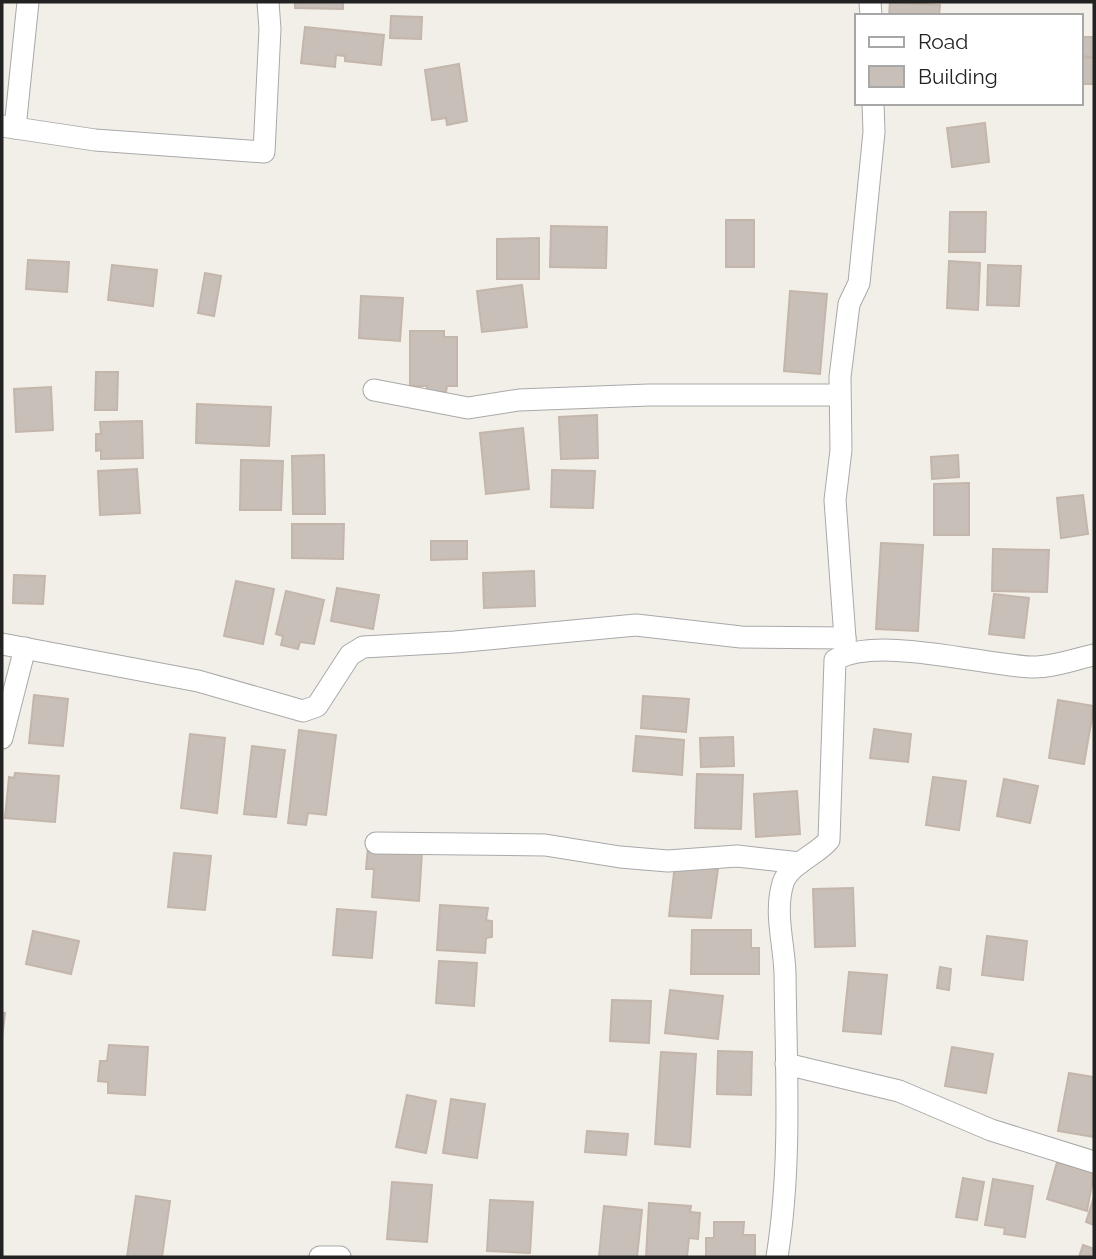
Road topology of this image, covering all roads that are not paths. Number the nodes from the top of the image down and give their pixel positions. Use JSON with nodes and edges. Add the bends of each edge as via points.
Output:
{"nodes":[{"id":1,"x":28,"y":2,"type":"edge"},
{"id":2,"x":268,"y":2,"type":"edge"},
{"id":3,"x":873,"y":105,"type":"edge"},
{"id":4,"x":8,"y":127,"type":"edge"},
{"id":5,"x":374,"y":390,"type":"dead end"},
{"id":6,"x":839,"y":395,"type":"junction"},
{"id":7,"x":2,"y":643,"type":"edge"},
{"id":8,"x":845,"y":646,"type":"junction"},
{"id":9,"x":25,"y":648,"type":"junction"},
{"id":10,"x":1094,"y":656,"type":"edge"},
{"id":11,"x":2,"y":737,"type":"edge"},
{"id":12,"x":376,"y":843,"type":"dead end"},
{"id":13,"x":800,"y":863,"type":"junction"},
{"id":14,"x":786,"y":1064,"type":"junction"},
{"id":15,"x":1094,"y":1162,"type":"edge"},
{"id":16,"x":320,"y":1257,"type":"edge"},
{"id":17,"x":340,"y":1257,"type":"edge"},
{"id":18,"x":777,"y":1257,"type":"edge"}],
"edges":[{"from":1,"to":4,"type":"street"},
{"from":2,"to":4,"type":"street","via":[[264,152],[95,140]]},
{"from":3,"to":6,"type":"street","via":[[859,283],[849,304]]},
{"from":5,"to":6,"type":"street","via":[[468,408],[519,400],[649,395]]},
{"from":6,"to":8,"type":"street","via":[[841,450],[835,500]]},
{"from":7,"to":9,"type":"street"},
{"from":8,"to":9,"type":"street","via":[[636,625],[363,647],[351,655],[317,706],[303,711],[198,681]]},
{"from":8,"to":10,"type":"street","via":[[1034,668]]},
{"from":8,"to":13,"type":"street","via":[[833,670],[829,840]]},
{"from":9,"to":11,"type":"street"},
{"from":12,"to":13,"type":"street","via":[[545,845],[656,860],[737,856]]},
{"from":13,"to":14,"type":"street","via":[[783,879],[778,906],[785,958]]},
{"from":14,"to":15,"type":"street","via":[[899,1091],[990,1130]]},
{"from":14,"to":18,"type":"street","via":[[784,1216]]},
{"from":16,"to":17,"type":"street"}]}
